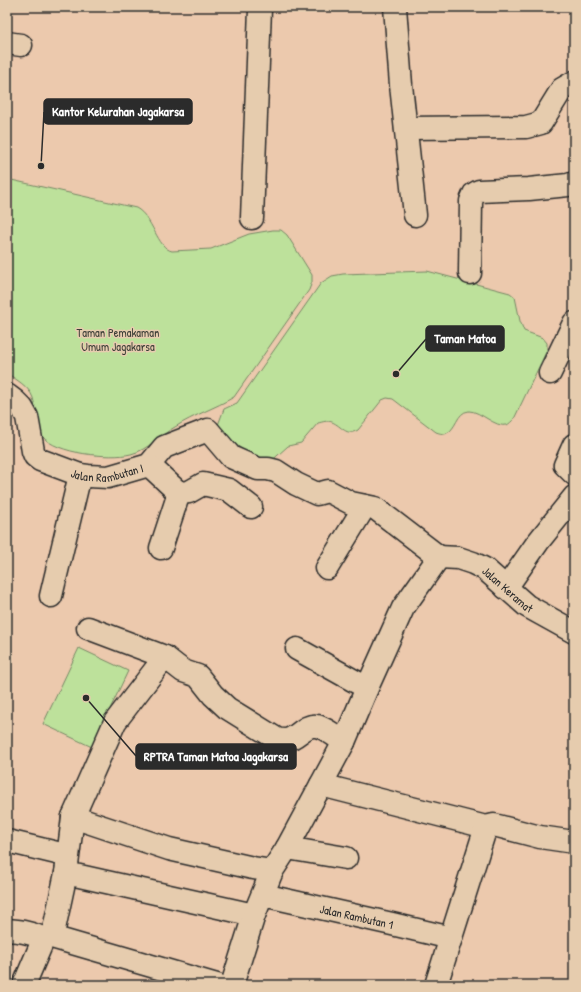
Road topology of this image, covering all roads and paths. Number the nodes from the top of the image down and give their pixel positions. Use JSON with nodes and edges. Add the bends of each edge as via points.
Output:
{"nodes":[{"id":1,"x":259,"y":7,"type":"edge"},
{"id":2,"x":395,"y":7,"type":"edge"},
{"id":3,"x":574,"y":82,"type":"edge"},
{"id":4,"x":406,"y":128,"type":"junction"},
{"id":5,"x":574,"y":183,"type":"edge"},
{"id":6,"x":415,"y":216,"type":"dead end"},
{"id":7,"x":252,"y":218,"type":"dead end"},
{"id":8,"x":470,"y":273,"type":"dead end"},
{"id":9,"x":574,"y":322,"type":"edge"},
{"id":10,"x":550,"y":373,"type":"dead end"},
{"id":11,"x":7,"y":395,"type":"edge"},
{"id":12,"x":574,"y":446,"type":"edge"},
{"id":13,"x":149,"y":465,"type":"junction"},
{"id":14,"x":574,"y":474,"type":"edge"},
{"id":15,"x":80,"y":475,"type":"junction"},
{"id":16,"x":179,"y":493,"type":"junction"},
{"id":17,"x":574,"y":497,"type":"edge"},
{"id":18,"x":365,"y":506,"type":"junction"},
{"id":19,"x":251,"y":507,"type":"dead end"},
{"id":20,"x":161,"y":548,"type":"dead end"},
{"id":21,"x":439,"y":557,"type":"junction"},
{"id":22,"x":327,"y":568,"type":"dead end"},
{"id":23,"x":506,"y":588,"type":"junction"},
{"id":24,"x":51,"y":596,"type":"dead end"},
{"id":25,"x":88,"y":628,"type":"dead end"},
{"id":26,"x":574,"y":632,"type":"edge"},
{"id":27,"x":297,"y":649,"type":"dead end"},
{"id":28,"x":165,"y":657,"type":"junction"},
{"id":29,"x":367,"y":688,"type":"junction"},
{"id":30,"x":344,"y":742,"type":"junction"},
{"id":31,"x":321,"y":785,"type":"junction"},
{"id":32,"x":74,"y":818,"type":"junction"},
{"id":33,"x":486,"y":827,"type":"junction"},
{"id":34,"x":7,"y":841,"type":"edge"},
{"id":35,"x":574,"y":842,"type":"edge"},
{"id":36,"x":287,"y":848,"type":"junction"},
{"id":37,"x":346,"y":858,"type":"dead end"},
{"id":38,"x":64,"y":864,"type":"junction"},
{"id":39,"x":272,"y":871,"type":"junction"},
{"id":40,"x":263,"y":895,"type":"junction"},
{"id":41,"x":254,"y":915,"type":"junction"},
{"id":42,"x":7,"y":930,"type":"edge"},
{"id":43,"x":451,"y":938,"type":"junction"},
{"id":44,"x":24,"y":985,"type":"edge"},
{"id":45,"x":217,"y":985,"type":"edge"},
{"id":46,"x":232,"y":985,"type":"edge"},
{"id":47,"x":436,"y":985,"type":"edge"}],
"edges":[{"from":1,"to":7,"type":"street"},
{"from":2,"to":4,"type":"street"},
{"from":3,"to":4,"type":"street","via":[[562,89],[541,123],[526,127]]},
{"from":4,"to":6,"type":"street"},
{"from":5,"to":8,"type":"street","via":[[529,189],[479,191],[474,194],[471,201]]},
{"from":9,"to":10,"type":"street"},
{"from":11,"to":15,"type":"street","name":"Jalan Rambutan I","via":[[18,404],[27,417],[35,456]]},
{"from":12,"to":14,"type":"street","via":[[566,465]]},
{"from":13,"to":15,"type":"street","name":"Jalan Rambutan I","via":[[108,477]]},
{"from":13,"to":16,"type":"street"},
{"from":13,"to":18,"type":"street","name":"Jalan Rambutan I","via":[[164,447],[208,430],[231,457],[258,469],[276,471],[317,494],[328,491],[351,503]]},
{"from":15,"to":24,"type":"street"},
{"from":16,"to":19,"type":"street","via":[[190,492],[202,484],[229,490]]},
{"from":16,"to":20,"type":"street"},
{"from":17,"to":23,"type":"street"},
{"from":18,"to":21,"type":"street","name":"Jalan Rambutan I","via":[[375,508]]},
{"from":18,"to":22,"type":"street"},
{"from":21,"to":23,"type":"street","name":"Jalan Keramat","via":[[458,558],[473,563],[485,569]]},
{"from":21,"to":29,"type":"street","via":[[403,608]]},
{"from":23,"to":26,"type":"street","name":"Jalan Keramat","via":[[527,606]]},
{"from":25,"to":28,"type":"street"},
{"from":27,"to":29,"type":"street"},
{"from":28,"to":30,"type":"street","via":[[183,671],[198,676],[227,708],[277,739],[291,739],[306,728],[317,726]]},
{"from":28,"to":32,"type":"street","via":[[115,722]]},
{"from":29,"to":30,"type":"street"},
{"from":30,"to":31,"type":"street"},
{"from":31,"to":33,"type":"street"},
{"from":31,"to":36,"type":"street"},
{"from":32,"to":38,"type":"street"},
{"from":32,"to":39,"type":"street","via":[[169,849]]},
{"from":33,"to":35,"type":"street","via":[[494,825],[540,838]]},
{"from":33,"to":43,"type":"street"},
{"from":34,"to":38,"type":"street"},
{"from":36,"to":37,"type":"street"},
{"from":36,"to":39,"type":"street"},
{"from":38,"to":41,"type":"street"},
{"from":38,"to":45,"type":"street","via":[[53,934],[55,938]]},
{"from":39,"to":40,"type":"street"},
{"from":40,"to":41,"type":"street"},
{"from":40,"to":43,"type":"street","name":"Jalan Rambutan 1"},
{"from":41,"to":46,"type":"street"},
{"from":42,"to":44,"type":"street","via":[[32,933],[41,940]]},
{"from":43,"to":47,"type":"street"}]}
